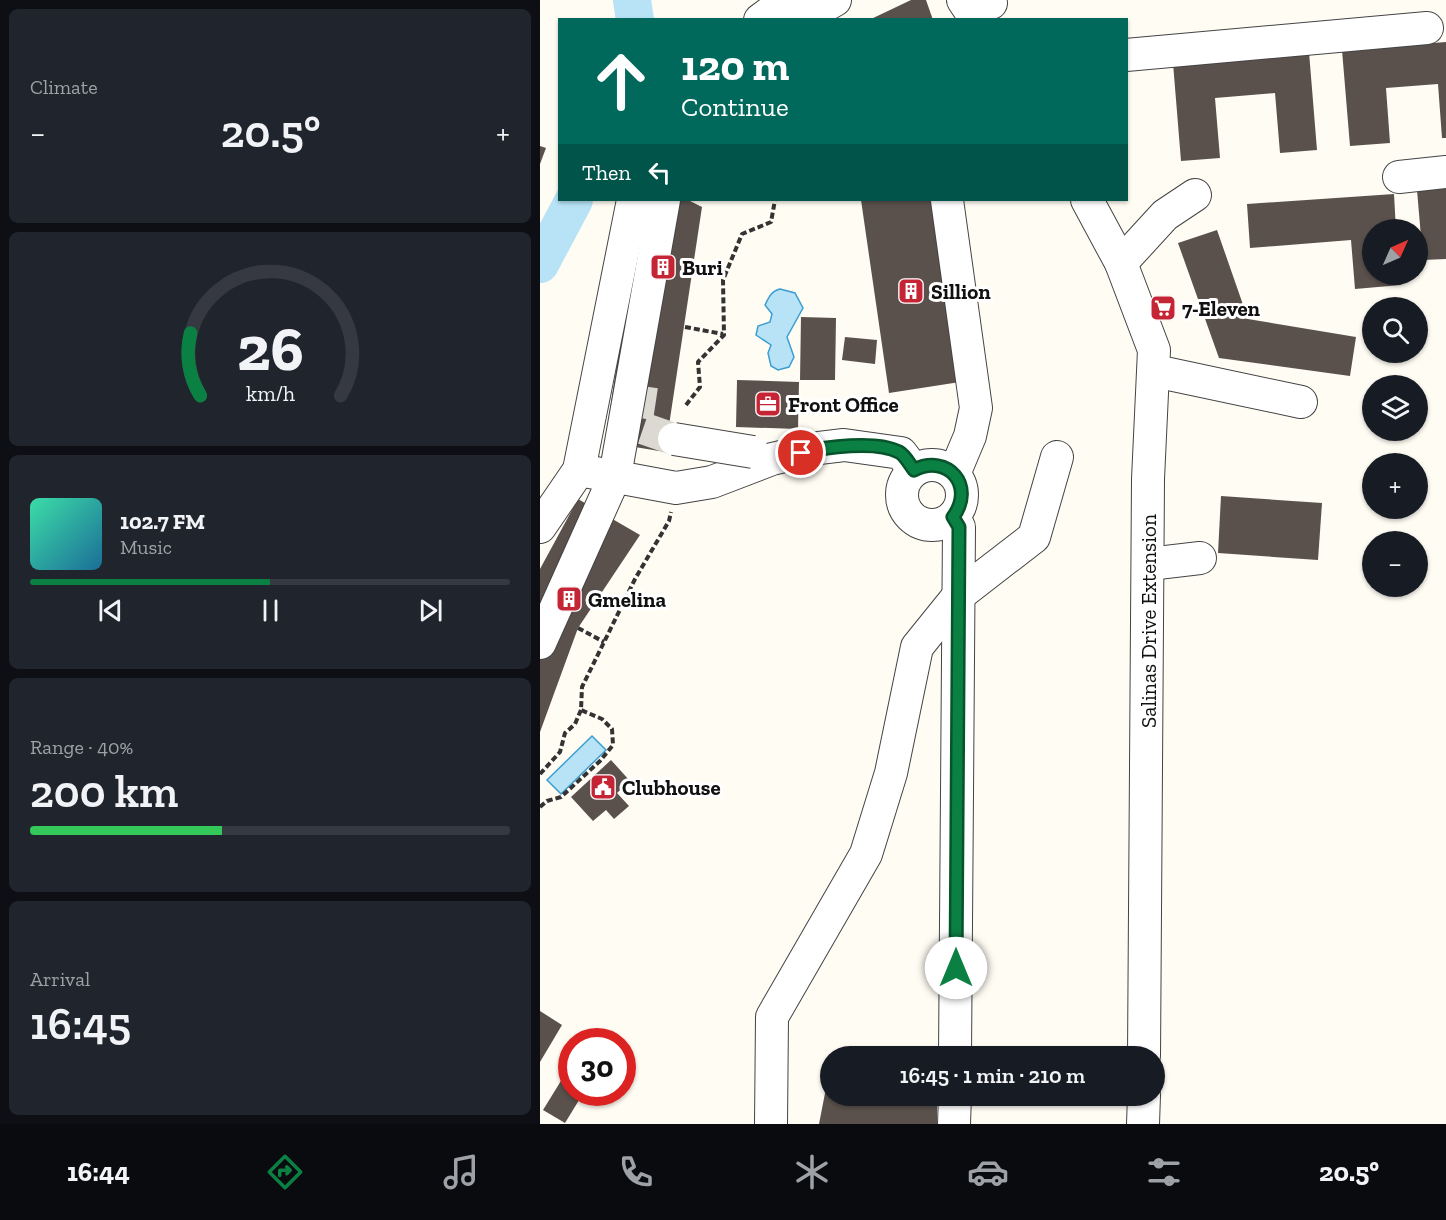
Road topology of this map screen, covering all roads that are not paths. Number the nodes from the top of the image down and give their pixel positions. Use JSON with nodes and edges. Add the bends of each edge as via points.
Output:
{"nodes":[{"id":1,"x":787,"y":0,"type":"edge"},
{"id":2,"x":835,"y":0,"type":"edge"},
{"id":3,"x":763,"y":18,"type":"edge"},
{"id":4,"x":804,"y":18,"type":"edge"},
{"id":5,"x":1427,"y":28,"type":"dead end"},
{"id":6,"x":1128,"y":55,"type":"edge"},
{"id":7,"x":1446,"y":172,"type":"edge"},
{"id":8,"x":1399,"y":177,"type":"dead end"},
{"id":9,"x":1195,"y":195,"type":"dead end"},
{"id":10,"x":633,"y":201,"type":"edge"},
{"id":11,"x":664,"y":201,"type":"edge"},
{"id":12,"x":947,"y":201,"type":"edge"},
{"id":13,"x":1089,"y":201,"type":"edge"},
{"id":14,"x":1121,"y":263,"type":"junction"},
{"id":15,"x":1155,"y":371,"type":"junction"},
{"id":16,"x":1301,"y":402,"type":"dead end"},
{"id":17,"x":674,"y":439,"type":"tunnel mouth"},
{"id":18,"x":763,"y":456,"type":"junction"},
{"id":19,"x":1057,"y":457,"type":"dead end"},
{"id":20,"x":579,"y":470,"type":"junction"},
{"id":21,"x":914,"y":470,"type":"junction"},
{"id":22,"x":954,"y":474,"type":"junction"},
{"id":23,"x":615,"y":476,"type":"junction"},
{"id":24,"x":941,"y":521,"type":"junction"},
{"id":25,"x":540,"y":527,"type":"edge"},
{"id":26,"x":1200,"y":558,"type":"dead end"},
{"id":27,"x":1149,"y":564,"type":"junction"},
{"id":28,"x":958,"y":586,"type":"junction"},
{"id":29,"x":540,"y":644,"type":"edge"},
{"id":30,"x":955,"y":1046,"type":"edge"},
{"id":31,"x":1144,"y":1046,"type":"edge"},
{"id":32,"x":955,"y":1106,"type":"edge"},
{"id":33,"x":1144,"y":1106,"type":"edge"},
{"id":34,"x":771,"y":1124,"type":"edge"},
{"id":35,"x":954,"y":1124,"type":"edge"},
{"id":36,"x":1143,"y":1124,"type":"edge"}],
"edges":[{"from":1,"to":3,"type":"street"},
{"from":2,"to":4,"type":"street"},
{"from":5,"to":6,"type":"street"},
{"from":7,"to":8,"type":"street"},
{"from":9,"to":14,"type":"street","via":[[1166,215]]},
{"from":10,"to":20,"type":"street"},
{"from":11,"to":23,"type":"street"},
{"from":12,"to":22,"type":"street","via":[[976,408],[970,436]]},
{"from":13,"to":14,"type":"street","name":"Salinas Drive Extension"},
{"from":14,"to":15,"type":"street","name":"Salinas Drive Extension","via":[[1154,350]]},
{"from":15,"to":16,"type":"street"},
{"from":15,"to":27,"type":"street","name":"Salinas Drive Extension","via":[[1148,479]]},
{"from":17,"to":18,"type":"street","bridge":true},
{"from":18,"to":21,"type":"street","via":[[844,445],[901,453]]},
{"from":18,"to":23,"type":"street","via":[[712,482],[676,488]]},
{"from":19,"to":28,"type":"street","via":[[1034,537]]},
{"from":20,"to":23,"type":"street"},
{"from":20,"to":25,"type":"street"},
{"from":21,"to":22,"type":"street","via":[[937,465]]},
{"from":21,"to":24,"type":"street","via":[[903,485],[902,503],[912,518]]},
{"from":22,"to":24,"type":"street","via":[[962,500]]},
{"from":23,"to":29,"type":"street"},
{"from":24,"to":28,"type":"street","via":[[959,527]]},
{"from":26,"to":27,"type":"street"},
{"from":27,"to":31,"type":"street","name":"Salinas Drive Extension"},
{"from":28,"to":30,"type":"street"},
{"from":28,"to":34,"type":"street","via":[[916,647],[891,773],[866,854],[772,1017]]},
{"from":32,"to":35,"type":"street"},
{"from":33,"to":36,"type":"street"}]}
